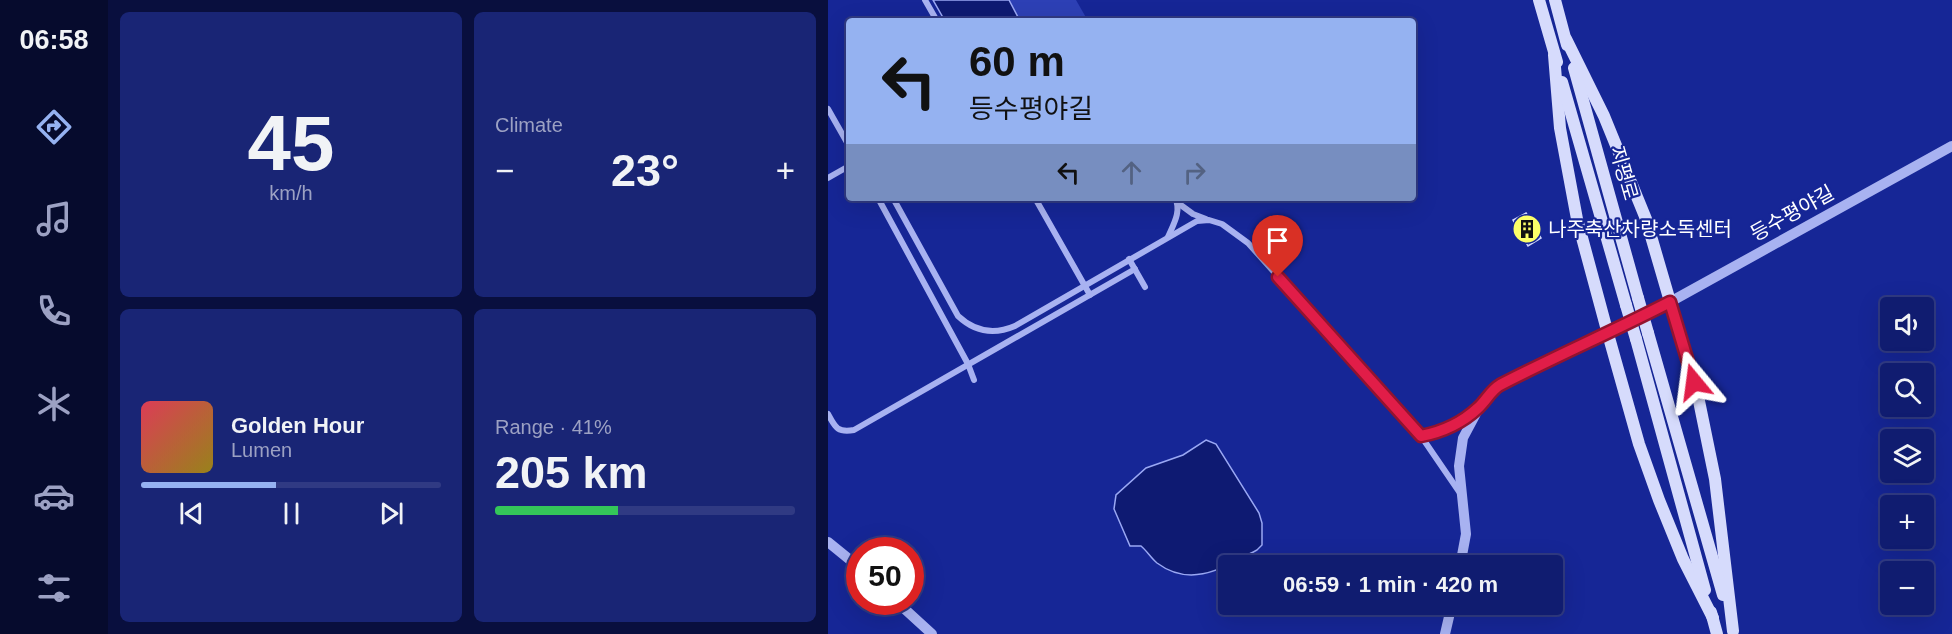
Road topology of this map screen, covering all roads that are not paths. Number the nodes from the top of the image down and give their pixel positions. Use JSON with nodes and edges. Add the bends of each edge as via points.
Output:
{"nodes":[{"id":1,"x":925,"y":0,"type":"edge"},
{"id":2,"x":1539,"y":0,"type":"edge"},
{"id":3,"x":1554,"y":0,"type":"edge"},
{"id":4,"x":935,"y":18,"type":"edge"},
{"id":5,"x":1566,"y":39,"type":"junction"},
{"id":6,"x":1554,"y":55,"type":"junction"},
{"id":7,"x":828,"y":109,"type":"edge"},
{"id":8,"x":846,"y":141,"type":"edge"},
{"id":9,"x":1952,"y":146,"type":"edge"},
{"id":10,"x":846,"y":168,"type":"edge"},
{"id":11,"x":828,"y":178,"type":"edge"},
{"id":12,"x":880,"y":201,"type":"edge"},
{"id":13,"x":895,"y":201,"type":"edge"},
{"id":14,"x":1037,"y":201,"type":"edge"},
{"id":15,"x":1176,"y":201,"type":"edge"},
{"id":16,"x":1177,"y":201,"type":"edge"},
{"id":17,"x":1209,"y":220,"type":"junction"},
{"id":18,"x":1167,"y":237,"type":"junction"},
{"id":19,"x":1129,"y":260,"type":"junction"},
{"id":20,"x":1135,"y":269,"type":"junction"},
{"id":21,"x":1084,"y":286,"type":"junction"},
{"id":22,"x":1145,"y":287,"type":"dead end"},
{"id":23,"x":1090,"y":295,"type":"junction"},
{"id":24,"x":1670,"y":302,"type":"junction"},
{"id":25,"x":1608,"y":334,"type":"junction"},
{"id":26,"x":968,"y":364,"type":"junction"},
{"id":27,"x":974,"y":380,"type":"dead end"},
{"id":28,"x":1479,"y":408,"type":"junction"},
{"id":29,"x":828,"y":414,"type":"edge"},
{"id":30,"x":1421,"y":436,"type":"junction"},
{"id":31,"x":1461,"y":493,"type":"junction"},
{"id":32,"x":828,"y":542,"type":"edge"},
{"id":33,"x":1462,"y":555,"type":"edge"},
{"id":34,"x":846,"y":557,"type":"edge"},
{"id":35,"x":911,"y":615,"type":"edge"},
{"id":36,"x":1449,"y":615,"type":"edge"},
{"id":37,"x":1713,"y":618,"type":"junction"},
{"id":38,"x":1733,"y":633,"type":"edge"},
{"id":39,"x":932,"y":634,"type":"edge"},
{"id":40,"x":1445,"y":634,"type":"edge"},
{"id":41,"x":1717,"y":634,"type":"edge"}],
"edges":[{"from":1,"to":4,"type":"street"},
{"from":2,"to":6,"type":"main road","name":"지평로"},
{"from":3,"to":5,"type":"main road","name":"지평로"},
{"from":5,"to":24,"type":"main road","via":[[1604,116],[1646,219]]},
{"from":5,"to":38,"type":"main road","name":"지평로","bridge":true},
{"from":6,"to":25,"type":"main road","via":[[1560,128],[1575,207]]},
{"from":6,"to":37,"type":"main road","name":"지평로","bridge":true},
{"from":7,"to":8,"type":"street"},
{"from":9,"to":24,"type":"street","name":"등수평야길"},
{"from":10,"to":11,"type":"street"},
{"from":12,"to":26,"type":"street"},
{"from":13,"to":21,"type":"street","via":[[958,316],[979,330],[1007,330]]},
{"from":14,"to":21,"type":"street"},
{"from":15,"to":18,"type":"street","via":[[1176,220]]},
{"from":16,"to":17,"type":"street","via":[[1193,214]]},
{"from":17,"to":18,"type":"street","via":[[1197,221]]},
{"from":17,"to":30,"type":"street","via":[[1233,230],[1248,243]]},
{"from":18,"to":19,"type":"street"},
{"from":19,"to":20,"type":"street"},
{"from":19,"to":21,"type":"street"},
{"from":20,"to":22,"type":"street"},
{"from":20,"to":23,"type":"street"},
{"from":21,"to":23,"type":"street"},
{"from":23,"to":26,"type":"street"},
{"from":24,"to":25,"type":"street","name":"등수평야길"},
{"from":24,"to":38,"type":"main road","via":[[1699,401],[1715,479]]},
{"from":25,"to":28,"type":"street","name":"등수평야길","via":[[1497,387]]},
{"from":25,"to":37,"type":"main road","via":[[1659,500]]},
{"from":26,"to":27,"type":"street"},
{"from":26,"to":29,"type":"street","via":[[854,430],[838,429]]},
{"from":28,"to":30,"type":"street","via":[[1446,429]]},
{"from":28,"to":31,"type":"street","name":"등수평야길","via":[[1463,438]]},
{"from":30,"to":31,"type":"street"},
{"from":31,"to":33,"type":"street","name":"등수평야길","via":[[1466,534]]},
{"from":32,"to":34,"type":"street"},
{"from":35,"to":39,"type":"street"},
{"from":36,"to":40,"type":"street"},
{"from":37,"to":41,"type":"main road","name":"지평로"}]}
